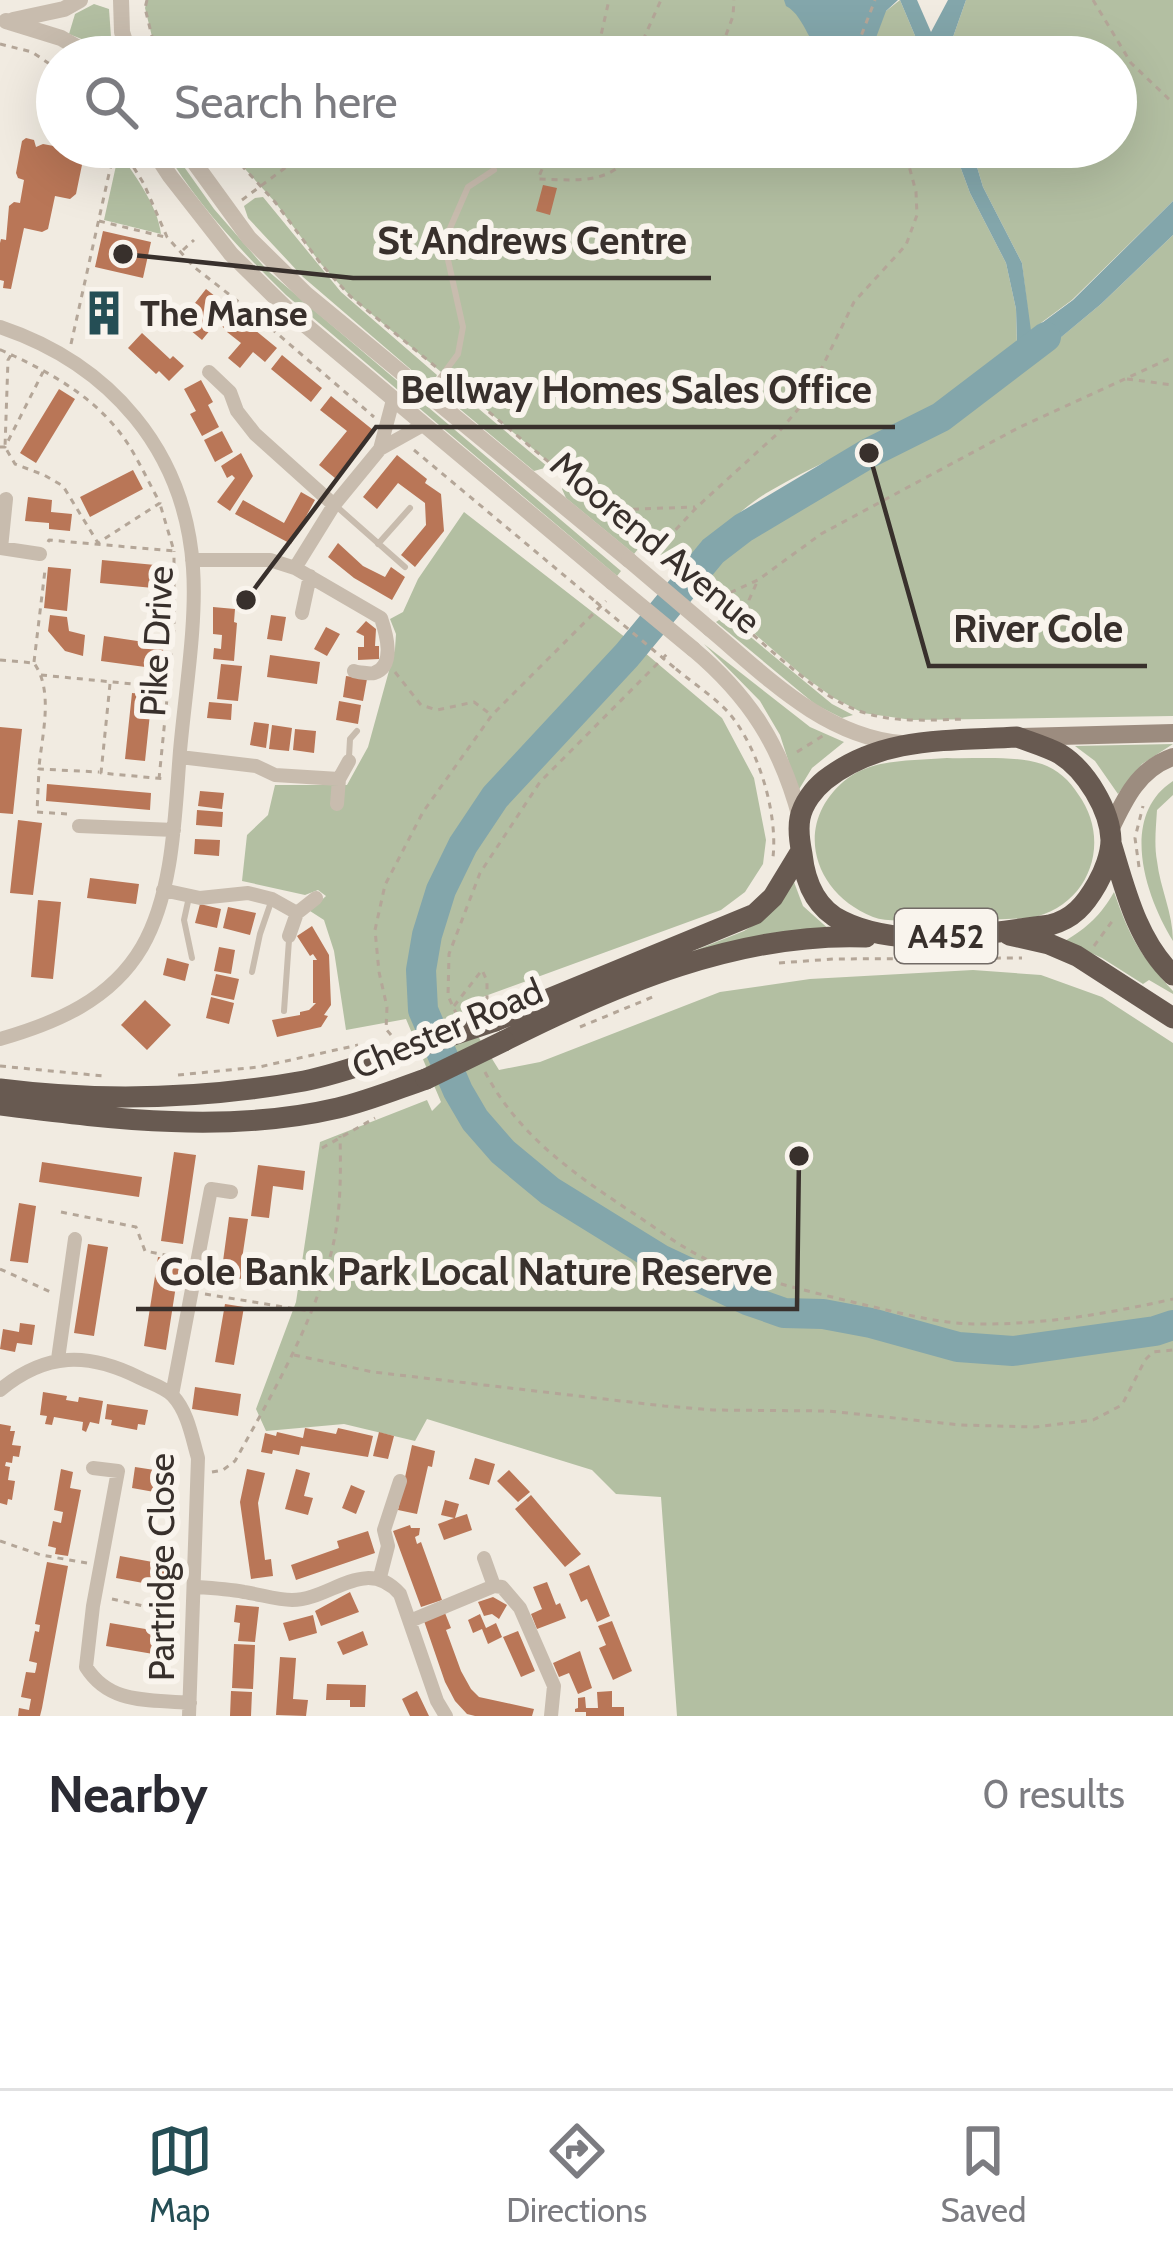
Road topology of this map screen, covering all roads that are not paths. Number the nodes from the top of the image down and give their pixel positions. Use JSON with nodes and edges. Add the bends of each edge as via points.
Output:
{"nodes":[{"id":1,"x":80,"y":0,"type":"edge"},
{"id":2,"x":121,"y":0,"type":"edge"},
{"id":3,"x":3,"y":20,"type":"edge"},
{"id":4,"x":55,"y":36,"type":"edge"},
{"id":5,"x":123,"y":36,"type":"edge"},
{"id":6,"x":165,"y":168,"type":"edge"},
{"id":7,"x":198,"y":168,"type":"edge"},
{"id":8,"x":494,"y":170,"type":"dead end"},
{"id":9,"x":0,"y":327,"type":"edge"},
{"id":10,"x":209,"y":372,"type":"dead end"},
{"id":11,"x":427,"y":395,"type":"junction"},
{"id":12,"x":393,"y":400,"type":"junction"},
{"id":13,"x":423,"y":425,"type":"junction"},
{"id":14,"x":393,"y":433,"type":"junction"},
{"id":15,"x":6,"y":500,"type":"dead end"},
{"id":16,"x":334,"y":505,"type":"junction"},
{"id":17,"x":410,"y":508,"type":"dead end"},
{"id":18,"x":378,"y":544,"type":"junction"},
{"id":19,"x":1,"y":548,"type":"edge"},
{"id":20,"x":40,"y":554,"type":"road end"},
{"id":21,"x":192,"y":560,"type":"junction"},
{"id":22,"x":405,"y":567,"type":"dead end"},
{"id":23,"x":296,"y":568,"type":"junction"},
{"id":24,"x":310,"y":576,"type":"junction"},
{"id":25,"x":302,"y":613,"type":"dead end"},
{"id":26,"x":354,"y":671,"type":"dead end"},
{"id":27,"x":357,"y":730,"type":"dead end"},
{"id":28,"x":1173,"y":733,"type":"edge"},
{"id":29,"x":1017,"y":737,"type":"junction"},
{"id":30,"x":908,"y":744,"type":"junction"},
{"id":31,"x":180,"y":757,"type":"junction"},
{"id":32,"x":1173,"y":757,"type":"edge"},
{"id":33,"x":349,"y":760,"type":"joint"},
{"id":34,"x":339,"y":778,"type":"junction"},
{"id":35,"x":337,"y":803,"type":"dead end"},
{"id":36,"x":800,"y":818,"type":"junction"},
{"id":37,"x":79,"y":826,"type":"road end"},
{"id":38,"x":174,"y":830,"type":"junction"},
{"id":39,"x":1110,"y":837,"type":"junction"},
{"id":40,"x":801,"y":850,"type":"junction"},
{"id":41,"x":163,"y":890,"type":"junction"},
{"id":42,"x":189,"y":897,"type":"junction"},
{"id":43,"x":272,"y":898,"type":"junction"},
{"id":44,"x":316,"y":898,"type":"dead end"},
{"id":45,"x":297,"y":913,"type":"junction"},
{"id":46,"x":997,"y":932,"type":"junction"},
{"id":47,"x":289,"y":936,"type":"joint"},
{"id":48,"x":909,"y":938,"type":"junction"},
{"id":49,"x":192,"y":958,"type":"dead end"},
{"id":50,"x":252,"y":971,"type":"dead end"},
{"id":51,"x":1173,"y":975,"type":"edge"},
{"id":52,"x":284,"y":1011,"type":"dead end"},
{"id":53,"x":1173,"y":1018,"type":"edge"},
{"id":54,"x":495,"y":1022,"type":"junction"},
{"id":55,"x":0,"y":1039,"type":"edge"},
{"id":56,"x":0,"y":1089,"type":"edge"},
{"id":57,"x":0,"y":1106,"type":"edge"},
{"id":58,"x":231,"y":1192,"type":"dead end"},
{"id":59,"x":75,"y":1239,"type":"dead end"},
{"id":60,"x":58,"y":1359,"type":"junction"},
{"id":61,"x":0,"y":1390,"type":"edge"},
{"id":62,"x":172,"y":1395,"type":"junction"},
{"id":63,"x":93,"y":1468,"type":"dead end"},
{"id":64,"x":400,"y":1480,"type":"dead end"},
{"id":65,"x":484,"y":1558,"type":"dead end"},
{"id":66,"x":380,"y":1577,"type":"junction"},
{"id":67,"x":494,"y":1586,"type":"junction"},
{"id":68,"x":195,"y":1587,"type":"junction"},
{"id":69,"x":410,"y":1622,"type":"junction"},
{"id":70,"x":189,"y":1710,"type":"edge"},
{"id":71,"x":446,"y":1716,"type":"edge"},
{"id":72,"x":551,"y":1716,"type":"edge"}],
"edges":[{"from":1,"to":3,"type":"street"},
{"from":2,"to":5,"type":"street"},
{"from":3,"to":4,"type":"street"},
{"from":6,"to":12,"type":"street","name":"Moorend Avenue","via":[[231,254]]},
{"from":7,"to":11,"type":"street","name":"Moorend Avenue","via":[[249,238]]},
{"from":8,"to":11,"type":"lane","via":[[468,188],[444,242],[463,327],[458,354]]},
{"from":9,"to":21,"type":"street","name":"Pike Drive","via":[[68,358],[124,403],[169,473]]},
{"from":10,"to":16,"type":"street","via":[[255,434]]},
{"from":11,"to":30,"type":"street","name":"Moorend Avenue","bridge":true,"via":[[788,695],[875,741]]},
{"from":12,"to":13,"type":"street","name":"Moorend Avenue"},
{"from":12,"to":14,"type":"street"},
{"from":13,"to":14,"type":"street"},
{"from":13,"to":36,"type":"street","name":"Moorend Avenue","bridge":true,"via":[[739,692],[781,762]]},
{"from":14,"to":16,"type":"street"},
{"from":15,"to":19,"type":"street"},
{"from":16,"to":18,"type":"lane"},
{"from":16,"to":23,"type":"street"},
{"from":17,"to":18,"type":"lane"},
{"from":18,"to":22,"type":"lane"},
{"from":19,"to":20,"type":"street"},
{"from":21,"to":23,"type":"street"},
{"from":21,"to":31,"type":"street","name":"Pike Drive"},
{"from":23,"to":24,"type":"street"},
{"from":24,"to":25,"type":"street"},
{"from":24,"to":26,"type":"street","via":[[381,618],[388,638],[383,665],[372,674]]},
{"from":27,"to":33,"type":"lane"},
{"from":28,"to":29,"type":"main road"},
{"from":29,"to":30,"type":"highway"},
{"from":29,"to":39,"type":"highway","via":[[1062,755],[1081,774]]},
{"from":30,"to":36,"type":"highway","via":[[835,772],[813,789]]},
{"from":31,"to":34,"type":"street"},
{"from":31,"to":38,"type":"street","name":"Pike Drive"},
{"from":32,"to":39,"type":"main road","via":[[1142,776]]},
{"from":33,"to":34,"type":"street"},
{"from":34,"to":35,"type":"street"},
{"from":36,"to":40,"type":"highway","number":"A452"},
{"from":37,"to":38,"type":"street"},
{"from":38,"to":41,"type":"street","name":"Pike Drive"},
{"from":39,"to":46,"type":"highway","number":"A452","via":[[1094,890],[1067,921]]},
{"from":39,"to":51,"type":"highway","via":[[1142,934]]},
{"from":40,"to":48,"type":"highway","number":"A452","via":[[825,909],[857,927]]},
{"from":40,"to":54,"type":"highway","name":"Chester Road","number":"A452","via":[[755,914]]},
{"from":41,"to":42,"type":"street"},
{"from":41,"to":55,"type":"street","name":"Pike Drive","via":[[141,949],[103,992],[45,1026]]},
{"from":42,"to":43,"type":"street"},
{"from":42,"to":49,"type":"lane","via":[[184,920]]},
{"from":43,"to":45,"type":"street"},
{"from":43,"to":50,"type":"lane"},
{"from":44,"to":45,"type":"street"},
{"from":45,"to":47,"type":"street"},
{"from":46,"to":48,"type":"highway","number":"A452"},
{"from":46,"to":53,"type":"highway","number":"A452","via":[[1083,960]]},
{"from":47,"to":52,"type":"lane"},
{"from":48,"to":54,"type":"highway","name":"Chester Road","number":"A452","via":[[803,938],[705,957]]},
{"from":54,"to":56,"type":"highway","name":"Chester Road","number":"A452","bridge":true,"via":[[408,1041],[308,1080],[215,1094],[130,1099]]},
{"from":54,"to":57,"type":"highway","name":"Chester Road","number":"A452","bridge":true,"via":[[426,1079],[362,1102],[254,1121]]},
{"from":58,"to":62,"type":"street","via":[[211,1189]]},
{"from":59,"to":60,"type":"street"},
{"from":60,"to":61,"type":"street"},
{"from":60,"to":62,"type":"street","via":[[96,1360]]},
{"from":62,"to":68,"type":"street","name":"Partridge Close","via":[[199,1458]]},
{"from":63,"to":70,"type":"street","via":[[118,1472],[86,1667],[114,1695]]},
{"from":64,"to":66,"type":"street"},
{"from":65,"to":67,"type":"street"},
{"from":66,"to":68,"type":"street","via":[[295,1601]]},
{"from":66,"to":69,"type":"street","via":[[400,1594]]},
{"from":67,"to":69,"type":"street"},
{"from":67,"to":72,"type":"street","via":[[520,1608],[554,1686]]},
{"from":68,"to":70,"type":"street","name":"Partridge Close"},
{"from":69,"to":71,"type":"street"}]}
